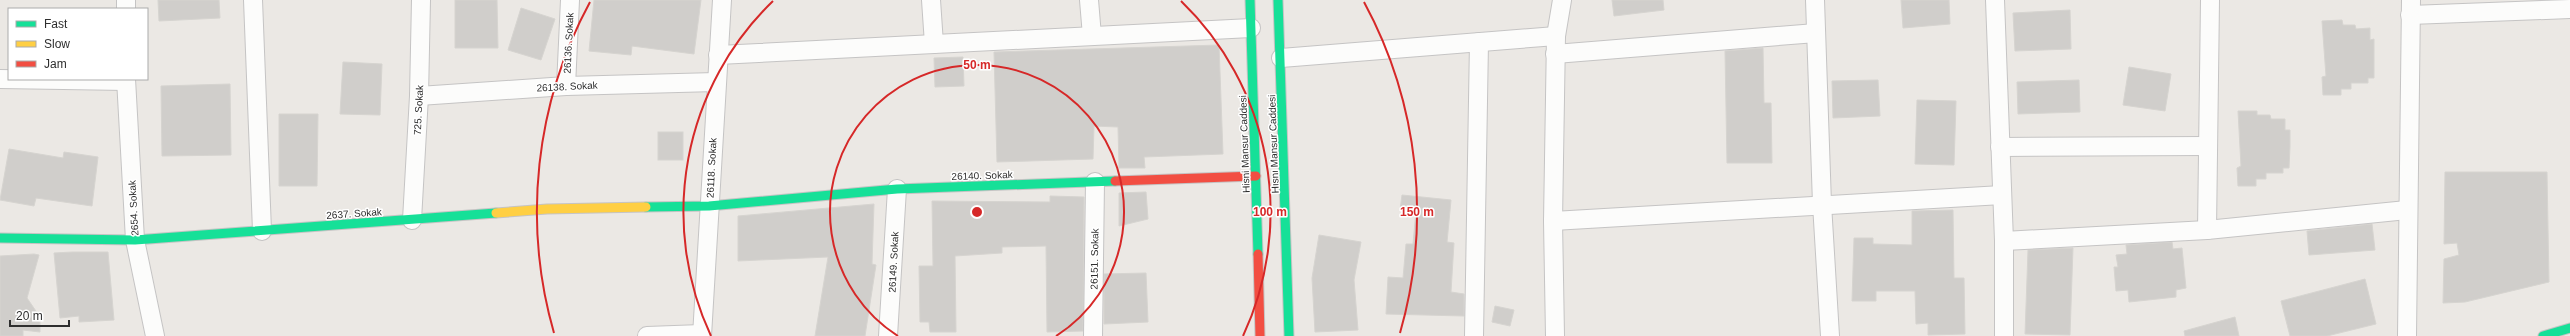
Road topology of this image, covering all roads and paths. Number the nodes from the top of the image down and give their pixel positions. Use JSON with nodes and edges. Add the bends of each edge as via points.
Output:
{"nodes":[{"id":1,"x":253,"y":0,"type":"edge"},
{"id":2,"x":421,"y":0,"type":"edge"},
{"id":3,"x":570,"y":0,"type":"edge"},
{"id":4,"x":722,"y":0,"type":"edge"},
{"id":5,"x":931,"y":0,"type":"edge"},
{"id":6,"x":1089,"y":0,"type":"edge"},
{"id":7,"x":1250,"y":0,"type":"edge"},
{"id":8,"x":1278,"y":0,"type":"edge"},
{"id":9,"x":1562,"y":0,"type":"edge"},
{"id":10,"x":1815,"y":0,"type":"edge"},
{"id":11,"x":1995,"y":0,"type":"edge"},
{"id":12,"x":2210,"y":0,"type":"edge"},
{"id":13,"x":2410,"y":8,"type":"edge"},
{"id":14,"x":2570,"y":9,"type":"edge"},
{"id":15,"x":1251,"y":28,"type":"junction"},
{"id":16,"x":1816,"y":33,"type":"junction"},
{"id":17,"x":1092,"y":36,"type":"junction"},
{"id":18,"x":1556,"y":36,"type":"junction"},
{"id":19,"x":1479,"y":42,"type":"junction"},
{"id":20,"x":934,"y":44,"type":"junction"},
{"id":21,"x":718,"y":54,"type":"junction"},
{"id":22,"x":1556,"y":54,"type":"junction"},
{"id":23,"x":1281,"y":58,"type":"junction"},
{"id":24,"x":126,"y":80,"type":"edge"},
{"id":25,"x":716,"y":82,"type":"junction"},
{"id":26,"x":566,"y":86,"type":"junction"},
{"id":27,"x":419,"y":96,"type":"junction"},
{"id":28,"x":2208,"y":146,"type":"junction"},
{"id":29,"x":2000,"y":147,"type":"junction"},
{"id":30,"x":1256,"y":176,"type":"junction"},
{"id":31,"x":1096,"y":182,"type":"junction"},
{"id":32,"x":897,"y":189,"type":"junction"},
{"id":33,"x":2002,"y":195,"type":"junction"},
{"id":34,"x":1822,"y":204,"type":"junction"},
{"id":35,"x":709,"y":206,"type":"junction"},
{"id":36,"x":2407,"y":210,"type":"junction"},
{"id":37,"x":412,"y":220,"type":"junction"},
{"id":38,"x":1553,"y":221,"type":"junction"},
{"id":39,"x":2207,"y":230,"type":"junction"},
{"id":40,"x":262,"y":231,"type":"junction"},
{"id":41,"x":0,"y":238,"type":"edge"},
{"id":42,"x":135,"y":240,"type":"junction"},
{"id":43,"x":2004,"y":241,"type":"junction"},
{"id":44,"x":2570,"y":328,"type":"edge"},
{"id":45,"x":702,"y":335,"type":"edge"},
{"id":46,"x":155,"y":336,"type":"edge"},
{"id":47,"x":647,"y":336,"type":"edge"},
{"id":48,"x":888,"y":336,"type":"edge"},
{"id":49,"x":1093,"y":336,"type":"edge"},
{"id":50,"x":1260,"y":336,"type":"edge"},
{"id":51,"x":1289,"y":336,"type":"edge"},
{"id":52,"x":1474,"y":336,"type":"edge"},
{"id":53,"x":1555,"y":336,"type":"edge"},
{"id":54,"x":1830,"y":336,"type":"edge"},
{"id":55,"x":2004,"y":336,"type":"edge"},
{"id":56,"x":2407,"y":336,"type":"edge"},
{"id":57,"x":2543,"y":336,"type":"edge"}],
"edges":[{"from":1,"to":40,"type":"street"},
{"from":2,"to":27,"type":"street","name":"725. Sokak"},
{"from":3,"to":26,"type":"street","name":"26136. Sokak"},
{"from":4,"to":21,"type":"street","name":"26118. Sokak"},
{"from":5,"to":20,"type":"street"},
{"from":6,"to":17,"type":"street"},
{"from":7,"to":15,"type":"street","name":"Hisni Mansur Caddesi"},
{"from":8,"to":23,"type":"street","name":"Hısnı Mansur Caddesi"},
{"from":9,"to":18,"type":"street"},
{"from":10,"to":16,"type":"street"},
{"from":11,"to":29,"type":"street"},
{"from":12,"to":28,"type":"street"},
{"from":13,"to":14,"type":"street"},
{"from":13,"to":36,"type":"street"},
{"from":15,"to":17,"type":"street"},
{"from":15,"to":30,"type":"street","name":"Hisni Mansur Caddesi"},
{"from":16,"to":22,"type":"street"},
{"from":16,"to":34,"type":"street"},
{"from":17,"to":20,"type":"street"},
{"from":18,"to":19,"type":"street"},
{"from":18,"to":22,"type":"street"},
{"from":19,"to":23,"type":"street"},
{"from":19,"to":52,"type":"street"},
{"from":20,"to":21,"type":"street"},
{"from":21,"to":25,"type":"street","name":"26118. Sokak"},
{"from":22,"to":38,"type":"street"},
{"from":23,"to":51,"type":"street","name":"Hısnı Mansur Caddesi"},
{"from":24,"to":42,"type":"street","name":"2654. Sokak"},
{"from":25,"to":26,"type":"street","name":"26138. Sokak"},
{"from":25,"to":35,"type":"street","name":"26118. Sokak"},
{"from":26,"to":27,"type":"street","name":"26138. Sokak"},
{"from":27,"to":37,"type":"street","name":"725. Sokak"},
{"from":28,"to":29,"type":"street"},
{"from":28,"to":39,"type":"street"},
{"from":29,"to":33,"type":"street"},
{"from":30,"to":31,"type":"street","name":"26140. Sokak"},
{"from":30,"to":50,"type":"street","name":"Hisni Mansur Caddesi"},
{"from":31,"to":32,"type":"street","name":"26140. Sokak"},
{"from":31,"to":49,"type":"street","name":"26151. Sokak"},
{"from":32,"to":35,"type":"street","name":"26140. Sokak"},
{"from":32,"to":48,"type":"street","name":"26149. Sokak"},
{"from":33,"to":34,"type":"street"},
{"from":33,"to":43,"type":"street"},
{"from":34,"to":38,"type":"street"},
{"from":34,"to":54,"type":"street"},
{"from":35,"to":37,"type":"street","name":"2637. Sokak","via":[[547,209]]},
{"from":35,"to":45,"type":"street","name":"26118. Sokak"},
{"from":36,"to":39,"type":"street"},
{"from":36,"to":56,"type":"street"},
{"from":37,"to":40,"type":"street","name":"2637. Sokak"},
{"from":38,"to":53,"type":"street"},
{"from":39,"to":43,"type":"street"},
{"from":40,"to":42,"type":"street","name":"2637. Sokak"},
{"from":41,"to":42,"type":"street","name":"2637. Sokak"},
{"from":42,"to":46,"type":"street","name":"2654. Sokak"},
{"from":43,"to":55,"type":"street"},
{"from":44,"to":57,"type":"street"},
{"from":45,"to":47,"type":"street"}]}
